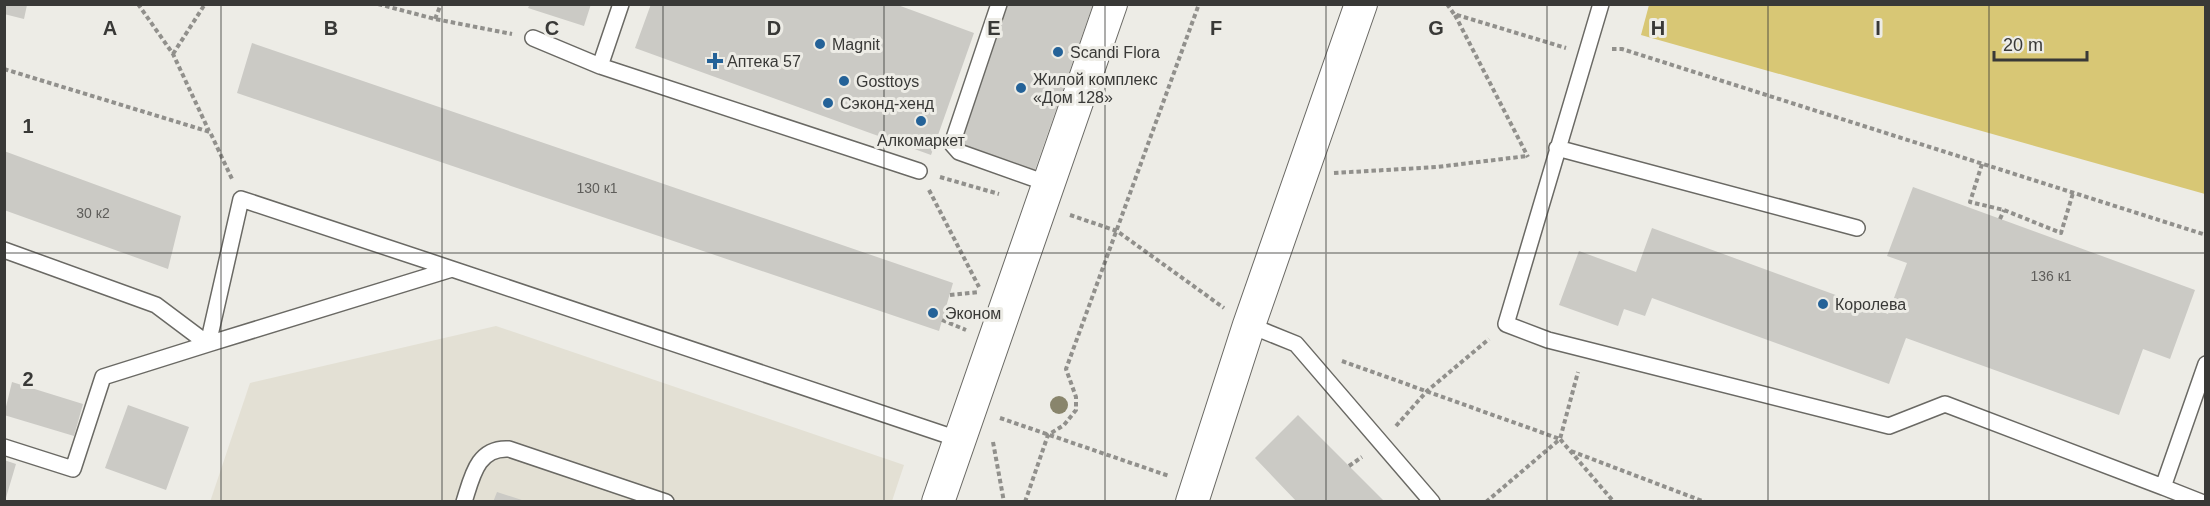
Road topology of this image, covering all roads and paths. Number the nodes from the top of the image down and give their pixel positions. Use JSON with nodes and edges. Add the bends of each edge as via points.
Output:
{"nodes":[{"id":1,"x":138,"y":4,"type":"edge"},
{"id":2,"x":205,"y":4,"type":"edge"},
{"id":3,"x":378,"y":4,"type":"edge"},
{"id":4,"x":441,"y":4,"type":"edge"},
{"id":5,"x":621,"y":4,"type":"edge"},
{"id":6,"x":999,"y":4,"type":"edge"},
{"id":7,"x":1110,"y":4,"type":"edge"},
{"id":8,"x":1199,"y":4,"type":"edge"},
{"id":9,"x":1361,"y":4,"type":"edge"},
{"id":10,"x":1448,"y":4,"type":"edge"},
{"id":11,"x":1601,"y":4,"type":"edge"},
{"id":12,"x":1454,"y":14,"type":"junction"},
{"id":13,"x":435,"y":20,"type":"junction"},
{"id":14,"x":533,"y":38,"type":"joint"},
{"id":15,"x":1587,"y":48,"type":"junction"},
{"id":16,"x":173,"y":54,"type":"junction"},
{"id":17,"x":600,"y":66,"type":"junction"},
{"id":18,"x":4,"y":69,"type":"edge"},
{"id":19,"x":1557,"y":148,"type":"junction"},
{"id":20,"x":1527,"y":156,"type":"junction"},
{"id":21,"x":1982,"y":164,"type":"junction"},
{"id":22,"x":920,"y":171,"type":"junction"},
{"id":23,"x":1301,"y":176,"type":"junction"},
{"id":24,"x":1545,"y":189,"type":"junction"},
{"id":25,"x":2073,"y":193,"type":"junction"},
{"id":26,"x":1045,"y":195,"type":"junction"},
{"id":27,"x":241,"y":199,"type":"junction"},
{"id":28,"x":2004,"y":210,"type":"junction"},
{"id":29,"x":2000,"y":219,"type":"dead end"},
{"id":30,"x":1857,"y":228,"type":"dead end"},
{"id":31,"x":1117,"y":231,"type":"junction"},
{"id":32,"x":2205,"y":235,"type":"edge"},
{"id":33,"x":4,"y":250,"type":"edge"},
{"id":34,"x":452,"y":269,"type":"junction"},
{"id":35,"x":981,"y":291,"type":"junction"},
{"id":36,"x":950,"y":295,"type":"dead end"},
{"id":37,"x":942,"y":320,"type":"dead end"},
{"id":38,"x":1506,"y":324,"type":"junction"},
{"id":39,"x":1249,"y":325,"type":"junction"},
{"id":40,"x":999,"y":326,"type":"junction"},
{"id":41,"x":966,"y":330,"type":"dead end"},
{"id":42,"x":208,"y":344,"type":"junction"},
{"id":43,"x":1296,"y":344,"type":"junction"},
{"id":44,"x":1584,"y":349,"type":"junction"},
{"id":45,"x":2205,"y":364,"type":"edge"},
{"id":46,"x":1427,"y":391,"type":"junction"},
{"id":47,"x":998,"y":418,"type":"dead end"},
{"id":48,"x":1048,"y":435,"type":"junction"},
{"id":49,"x":958,"y":439,"type":"junction"},
{"id":50,"x":1560,"y":439,"type":"junction"},
{"id":51,"x":1381,"y":443,"type":"junction"},
{"id":52,"x":4,"y":447,"type":"edge"},
{"id":53,"x":1570,"y":451,"type":"junction"},
{"id":54,"x":2163,"y":487,"type":"junction"},
{"id":55,"x":1200,"y":496,"type":"edge"},
{"id":56,"x":464,"y":501,"type":"edge"},
{"id":57,"x":666,"y":501,"type":"edge"},
{"id":58,"x":938,"y":501,"type":"edge"},
{"id":59,"x":1025,"y":501,"type":"edge"},
{"id":60,"x":1432,"y":501,"type":"edge"},
{"id":61,"x":1486,"y":501,"type":"edge"},
{"id":62,"x":1614,"y":501,"type":"edge"},
{"id":63,"x":1705,"y":501,"type":"edge"},
{"id":64,"x":2201,"y":501,"type":"edge"}],
"edges":[{"from":1,"to":16,"type":"path"},
{"from":2,"to":16,"type":"path"},
{"from":3,"to":13,"type":"path"},
{"from":4,"to":13,"type":"path"},
{"from":5,"to":17,"type":"lane"},
{"from":6,"to":26,"type":"lane","via":[[952,144],[959,152]]},
{"from":7,"to":26,"type":"street"},
{"from":8,"to":31,"type":"path"},
{"from":9,"to":23,"type":"street"},
{"from":10,"to":12,"type":"path"},
{"from":11,"to":15,"type":"lane"},
{"from":12,"to":15,"type":"path","via":[[1565,48]]},
{"from":12,"to":20,"type":"path"},
{"from":13,"to":14,"type":"path"},
{"from":14,"to":17,"type":"lane"},
{"from":15,"to":19,"type":"lane"},
{"from":15,"to":21,"type":"path","via":[[1622,50]]},
{"from":16,"to":27,"type":"path"},
{"from":17,"to":22,"type":"lane"},
{"from":18,"to":27,"type":"path","via":[[210,132]]},
{"from":19,"to":24,"type":"lane"},
{"from":19,"to":30,"type":"lane"},
{"from":20,"to":23,"type":"path","via":[[1437,167]]},
{"from":20,"to":24,"type":"path"},
{"from":21,"to":25,"type":"path"},
{"from":21,"to":28,"type":"path","via":[[1970,202]]},
{"from":22,"to":26,"type":"path"},
{"from":22,"to":35,"type":"path"},
{"from":23,"to":39,"type":"street"},
{"from":24,"to":38,"type":"lane"},
{"from":25,"to":28,"type":"path","via":[[2061,233]]},
{"from":25,"to":32,"type":"path"},
{"from":26,"to":31,"type":"path"},
{"from":26,"to":40,"type":"street"},
{"from":27,"to":34,"type":"lane"},
{"from":27,"to":42,"type":"lane"},
{"from":28,"to":29,"type":"path"},
{"from":31,"to":39,"type":"path"},
{"from":31,"to":48,"type":"path","via":[[1066,369],[1076,397],[1076,410],[1064,425]]},
{"from":33,"to":42,"type":"lane","via":[[156,305]]},
{"from":34,"to":42,"type":"lane"},
{"from":34,"to":49,"type":"lane"},
{"from":35,"to":36,"type":"path"},
{"from":35,"to":40,"type":"path"},
{"from":37,"to":41,"type":"path"},
{"from":38,"to":44,"type":"lane"},
{"from":38,"to":46,"type":"path"},
{"from":39,"to":43,"type":"lane"},
{"from":39,"to":55,"type":"street"},
{"from":40,"to":49,"type":"street"},
{"from":42,"to":52,"type":"lane","via":[[103,377],[73,469]]},
{"from":43,"to":46,"type":"path"},
{"from":43,"to":51,"type":"lane"},
{"from":44,"to":50,"type":"path"},
{"from":44,"to":54,"type":"lane","via":[[1889,426],[1945,404]]},
{"from":45,"to":54,"type":"lane"},
{"from":46,"to":50,"type":"path"},
{"from":46,"to":51,"type":"path"},
{"from":47,"to":48,"type":"path"},
{"from":48,"to":55,"type":"path"},
{"from":48,"to":59,"type":"path"},
{"from":49,"to":58,"type":"street"},
{"from":50,"to":53,"type":"path"},
{"from":50,"to":61,"type":"path"},
{"from":51,"to":60,"type":"lane"},
{"from":53,"to":62,"type":"path"},
{"from":53,"to":63,"type":"path"},
{"from":54,"to":64,"type":"lane"},
{"from":56,"to":57,"type":"lane","via":[[476,465],[484,455],[499,449]]}]}
